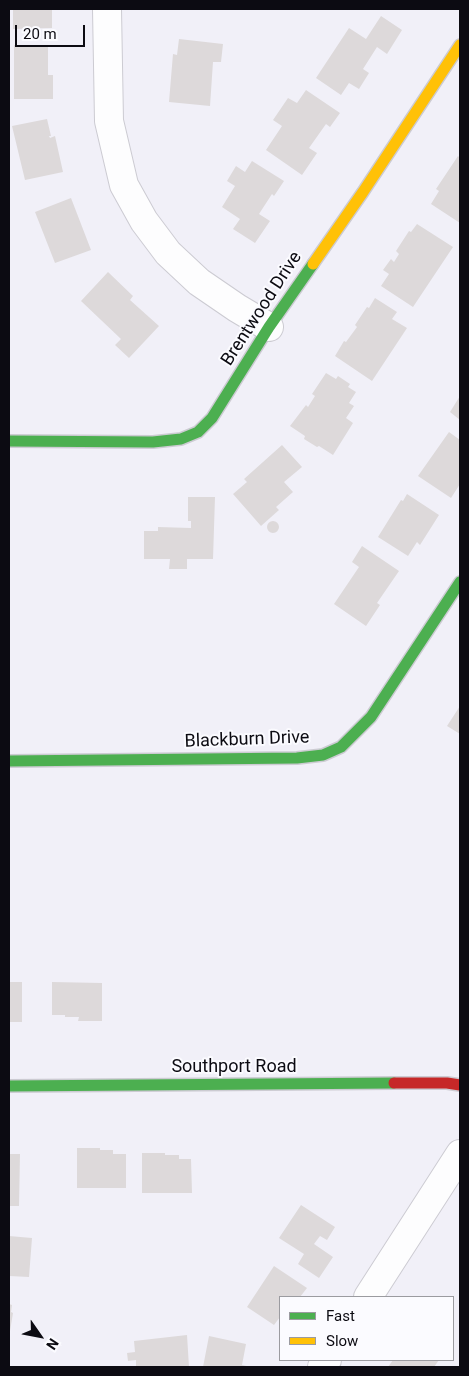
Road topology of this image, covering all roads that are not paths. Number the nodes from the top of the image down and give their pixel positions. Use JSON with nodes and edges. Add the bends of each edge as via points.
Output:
{"nodes":[{"id":1,"x":107,"y":9,"type":"edge"},
{"id":2,"x":460,"y":45,"type":"edge"},
{"id":3,"x":270,"y":327,"type":"junction"},
{"id":4,"x":9,"y":441,"type":"edge"},
{"id":5,"x":460,"y":582,"type":"edge"},
{"id":6,"x":9,"y":761,"type":"edge"},
{"id":7,"x":460,"y":1085,"type":"edge"},
{"id":8,"x":9,"y":1086,"type":"edge"},
{"id":9,"x":460,"y":1154,"type":"edge"},
{"id":10,"x":369,"y":1296,"type":"edge"}],
"edges":[{"from":1,"to":3,"type":"street","via":[[109,121],[124,185],[144,221],[168,253],[199,282]]},
{"from":2,"to":3,"type":"street","name":"Brentwood Drive"},
{"from":3,"to":4,"type":"street","name":"Brentwood Drive","via":[[212,418],[198,432],[181,439],[153,442]]},
{"from":5,"to":6,"type":"street","name":"Blackburn Drive","via":[[371,717],[341,747],[323,755],[297,758]]},
{"from":7,"to":8,"type":"street","name":"Southport Road"},
{"from":9,"to":10,"type":"street"}]}
